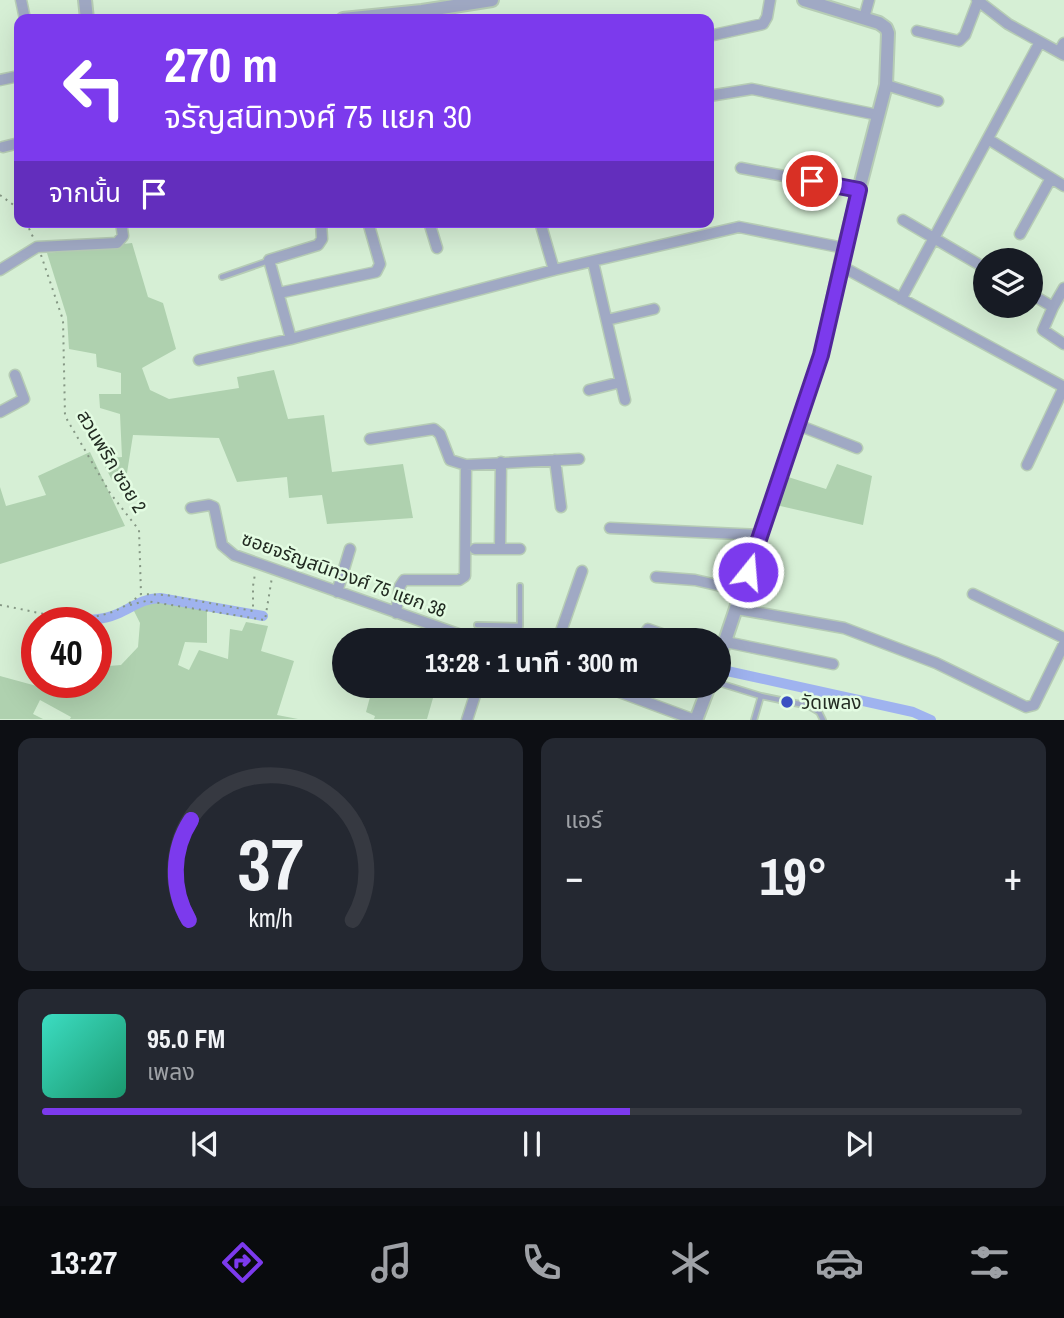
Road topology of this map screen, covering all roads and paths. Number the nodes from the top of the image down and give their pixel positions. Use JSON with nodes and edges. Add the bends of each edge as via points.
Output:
{"nodes":[{"id":1,"x":492,"y":0,"type":"edge"},
{"id":2,"x":770,"y":0,"type":"edge"},
{"id":3,"x":804,"y":0,"type":"edge"},
{"id":4,"x":869,"y":0,"type":"edge"},
{"id":5,"x":977,"y":1,"type":"edge"},
{"id":6,"x":392,"y":14,"type":"edge"},
{"id":7,"x":864,"y":18,"type":"junction"},
{"id":8,"x":916,"y":31,"type":"dead end"},
{"id":9,"x":714,"y":35,"type":"edge"},
{"id":10,"x":1040,"y":42,"type":"junction"},
{"id":11,"x":1062,"y":50,"type":"edge"},
{"id":12,"x":886,"y":85,"type":"junction"},
{"id":13,"x":714,"y":95,"type":"edge"},
{"id":14,"x":938,"y":101,"type":"dead end"},
{"id":15,"x":878,"y":115,"type":"junction"},
{"id":16,"x":988,"y":139,"type":"junction"},
{"id":17,"x":14,"y":144,"type":"edge"},
{"id":18,"x":4,"y":147,"type":"dead end"},
{"id":19,"x":741,"y":169,"type":"dead end"},
{"id":20,"x":1051,"y":178,"type":"junction"},
{"id":21,"x":1064,"y":186,"type":"edge"},
{"id":22,"x":859,"y":190,"type":"junction"},
{"id":23,"x":903,"y":220,"type":"dead end"},
{"id":24,"x":29,"y":228,"type":"edge"},
{"id":25,"x":121,"y":228,"type":"edge"},
{"id":26,"x":321,"y":228,"type":"edge"},
{"id":27,"x":370,"y":228,"type":"edge"},
{"id":28,"x":431,"y":228,"type":"edge"},
{"id":29,"x":542,"y":228,"type":"edge"},
{"id":30,"x":1020,"y":234,"type":"dead end"},
{"id":31,"x":934,"y":238,"type":"junction"},
{"id":32,"x":37,"y":247,"type":"junction"},
{"id":33,"x":437,"y":248,"type":"dead end"},
{"id":34,"x":844,"y":248,"type":"junction"},
{"id":35,"x":269,"y":260,"type":"junction"},
{"id":36,"x":973,"y":261,"type":"edge"},
{"id":37,"x":593,"y":262,"type":"junction"},
{"id":38,"x":841,"y":266,"type":"junction"},
{"id":39,"x":0,"y":270,"type":"edge"},
{"id":40,"x":554,"y":270,"type":"junction"},
{"id":41,"x":222,"y":277,"type":"dead end"},
{"id":42,"x":1064,"y":288,"type":"edge"},
{"id":43,"x":279,"y":293,"type":"junction"},
{"id":44,"x":901,"y":299,"type":"junction"},
{"id":45,"x":1043,"y":301,"type":"edge"},
{"id":46,"x":1053,"y":307,"type":"junction"},
{"id":47,"x":654,"y":309,"type":"dead end"},
{"id":48,"x":607,"y":320,"type":"junction"},
{"id":49,"x":291,"y":339,"type":"junction"},
{"id":50,"x":1064,"y":344,"type":"edge"},
{"id":51,"x":199,"y":360,"type":"dead end"},
{"id":52,"x":15,"y":375,"type":"dead end"},
{"id":53,"x":621,"y":382,"type":"junction"},
{"id":54,"x":1064,"y":387,"type":"edge"},
{"id":55,"x":589,"y":390,"type":"dead end"},
{"id":56,"x":625,"y":400,"type":"dead end"},
{"id":57,"x":0,"y":412,"type":"edge"},
{"id":58,"x":798,"y":425,"type":"junction"},
{"id":59,"x":370,"y":439,"type":"dead end"},
{"id":60,"x":857,"y":448,"type":"dead end"},
{"id":61,"x":579,"y":459,"type":"dead end"},
{"id":62,"x":555,"y":460,"type":"junction"},
{"id":63,"x":501,"y":462,"type":"junction"},
{"id":64,"x":467,"y":465,"type":"junction"},
{"id":65,"x":1027,"y":466,"type":"dead end"},
{"id":66,"x":561,"y":507,"type":"dead end"},
{"id":67,"x":191,"y":508,"type":"dead end"},
{"id":68,"x":610,"y":528,"type":"dead end"},
{"id":69,"x":760,"y":535,"type":"junction"},
{"id":70,"x":350,"y":549,"type":"dead end"},
{"id":71,"x":475,"y":549,"type":"dead end"},
{"id":72,"x":500,"y":549,"type":"junction"},
{"id":73,"x":520,"y":549,"type":"dead end"},
{"id":74,"x":273,"y":569,"type":"junction"},
{"id":75,"x":582,"y":571,"type":"dead end"},
{"id":76,"x":256,"y":573,"type":"dead end"},
{"id":77,"x":656,"y":577,"type":"dead end"},
{"id":78,"x":520,"y":586,"type":"dead end"},
{"id":79,"x":743,"y":591,"type":"junction"},
{"id":80,"x":337,"y":592,"type":"junction"},
{"id":81,"x":141,"y":594,"type":"junction"},
{"id":82,"x":973,"y":594,"type":"dead end"},
{"id":83,"x":0,"y":605,"type":"edge"},
{"id":84,"x":129,"y":605,"type":"junction"},
{"id":85,"x":737,"y":608,"type":"junction"},
{"id":86,"x":396,"y":613,"type":"junction"},
{"id":87,"x":477,"y":625,"type":"dead end"},
{"id":88,"x":520,"y":626,"type":"joint"},
{"id":89,"x":440,"y":628,"type":"edge"},
{"id":90,"x":562,"y":628,"type":"edge"},
{"id":91,"x":731,"y":628,"type":"edge"},
{"id":92,"x":1064,"y":638,"type":"edge"},
{"id":93,"x":731,"y":643,"type":"edge"},
{"id":94,"x":1064,"y":644,"type":"edge"},
{"id":95,"x":833,"y":664,"type":"dead end"},
{"id":96,"x":731,"y":687,"type":"edge"},
{"id":97,"x":761,"y":696,"type":"junction"},
{"id":98,"x":475,"y":698,"type":"edge"},
{"id":99,"x":644,"y":698,"type":"edge"},
{"id":100,"x":704,"y":698,"type":"edge"},
{"id":101,"x":471,"y":718,"type":"edge"},
{"id":102,"x":696,"y":719,"type":"edge"},
{"id":103,"x":754,"y":719,"type":"edge"},
{"id":104,"x":822,"y":719,"type":"edge"}],
"edges":[{"from":1,"to":6,"type":"street"},
{"from":2,"to":9,"type":"street","via":[[764,24]]},
{"from":3,"to":7,"type":"street"},
{"from":4,"to":7,"type":"street"},
{"from":5,"to":8,"type":"street","via":[[959,41]]},
{"from":5,"to":10,"type":"street"},
{"from":7,"to":12,"type":"street","via":[[887,30]]},
{"from":10,"to":11,"type":"street"},
{"from":10,"to":16,"type":"street"},
{"from":12,"to":14,"type":"street"},
{"from":12,"to":15,"type":"street"},
{"from":13,"to":15,"type":"street","via":[[752,89]]},
{"from":15,"to":22,"type":"street"},
{"from":16,"to":20,"type":"street"},
{"from":16,"to":31,"type":"street"},
{"from":17,"to":18,"type":"street"},
{"from":19,"to":22,"type":"street"},
{"from":20,"to":21,"type":"street"},
{"from":20,"to":30,"type":"street"},
{"from":22,"to":34,"type":"street"},
{"from":23,"to":31,"type":"street"},
{"from":24,"to":32,"type":"path","name":"สวนพริก ซอย 2"},
{"from":25,"to":32,"type":"street","via":[[122,239],[115,245]]},
{"from":26,"to":35,"type":"street","via":[[318,245]]},
{"from":27,"to":43,"type":"street","via":[[380,264],[376,272]]},
{"from":28,"to":33,"type":"street"},
{"from":29,"to":40,"type":"street"},
{"from":31,"to":36,"type":"street"},
{"from":31,"to":44,"type":"street"},
{"from":32,"to":39,"type":"street"},
{"from":32,"to":81,"type":"path","name":"สวนพริก ซอย 2","via":[[64,320],[65,416],[110,493],[139,530]]},
{"from":34,"to":37,"type":"street","via":[[744,227]]},
{"from":34,"to":38,"type":"street"},
{"from":35,"to":41,"type":"lane"},
{"from":35,"to":43,"type":"street"},
{"from":37,"to":40,"type":"street"},
{"from":37,"to":48,"type":"street"},
{"from":38,"to":44,"type":"street"},
{"from":38,"to":58,"type":"street","via":[[821,355]]},
{"from":40,"to":49,"type":"street"},
{"from":42,"to":46,"type":"street"},
{"from":43,"to":49,"type":"street"},
{"from":44,"to":54,"type":"street"},
{"from":45,"to":46,"type":"street"},
{"from":46,"to":50,"type":"street","via":[[1044,330]]},
{"from":47,"to":48,"type":"street"},
{"from":48,"to":53,"type":"street"},
{"from":49,"to":51,"type":"street"},
{"from":52,"to":57,"type":"street","via":[[24,399]]},
{"from":53,"to":55,"type":"street"},
{"from":53,"to":56,"type":"street"},
{"from":54,"to":65,"type":"street"},
{"from":58,"to":60,"type":"street"},
{"from":58,"to":69,"type":"street"},
{"from":59,"to":64,"type":"street","via":[[434,429],[452,461]]},
{"from":61,"to":62,"type":"street"},
{"from":62,"to":63,"type":"street"},
{"from":62,"to":66,"type":"street"},
{"from":63,"to":64,"type":"street"},
{"from":63,"to":72,"type":"street"},
{"from":64,"to":86,"type":"street","via":[[465,576],[459,580],[404,580]]},
{"from":67,"to":74,"type":"street","name":"ซอยจรัญสนิทวงศ์ 75 แยก 38","via":[[212,506],[223,547]]},
{"from":68,"to":69,"type":"street"},
{"from":69,"to":79,"type":"street"},
{"from":70,"to":80,"type":"street"},
{"from":71,"to":72,"type":"street"},
{"from":72,"to":73,"type":"street"},
{"from":74,"to":80,"type":"street","name":"ซอยจรัญสนิทวงศ์ 75 แยก 38"},
{"from":74,"to":84,"type":"path","via":[[265,620],[146,601]]},
{"from":75,"to":90,"type":"street"},
{"from":76,"to":81,"type":"path","via":[[253,611]]},
{"from":77,"to":79,"type":"street"},
{"from":78,"to":88,"type":"lane"},
{"from":79,"to":85,"type":"street"},
{"from":80,"to":86,"type":"street","name":"ซอยจรัญสนิทวงศ์ 75 แยก 38"},
{"from":81,"to":84,"type":"path"},
{"from":82,"to":92,"type":"street"},
{"from":83,"to":84,"type":"path","via":[[80,619]]},
{"from":85,"to":91,"type":"street"},
{"from":85,"to":94,"type":"street","via":[[844,628],[936,663],[1026,707],[1034,705]]},
{"from":86,"to":89,"type":"street","name":"ซอยจรัญสนิทวงศ์ 75 แยก 38"},
{"from":87,"to":88,"type":"lane"},
{"from":93,"to":95,"type":"street"},
{"from":96,"to":97,"type":"lane"},
{"from":97,"to":103,"type":"lane"},
{"from":97,"to":104,"type":"lane","via":[[809,706]]},
{"from":98,"to":101,"type":"street"},
{"from":99,"to":102,"type":"street"},
{"from":100,"to":102,"type":"street"}]}
